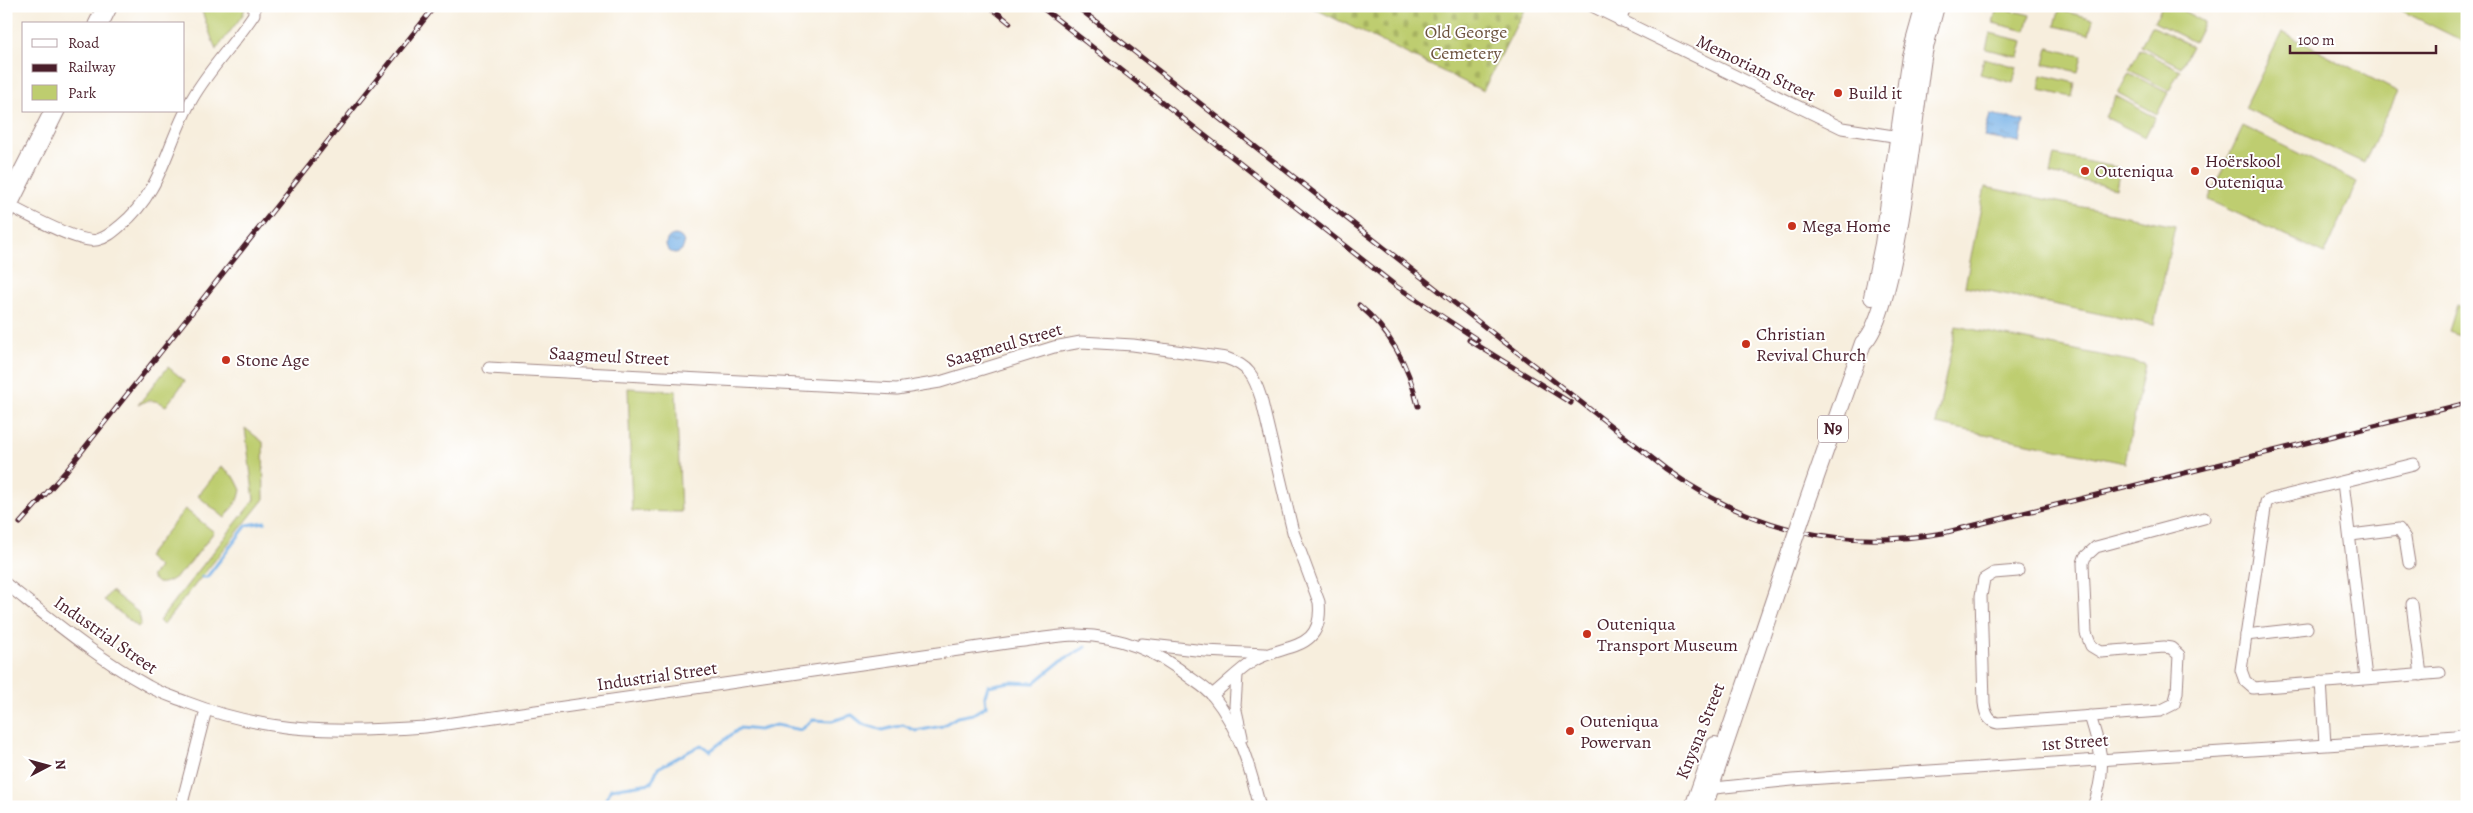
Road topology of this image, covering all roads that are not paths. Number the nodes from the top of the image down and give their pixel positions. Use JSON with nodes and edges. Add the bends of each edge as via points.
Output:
{"nodes":[{"id":1,"x":103,"y":6,"type":"edge"},
{"id":2,"x":112,"y":6,"type":"edge"},
{"id":3,"x":254,"y":6,"type":"edge"},
{"id":4,"x":1592,"y":6,"type":"edge"},
{"id":5,"x":1626,"y":6,"type":"edge"},
{"id":6,"x":1924,"y":6,"type":"edge"},
{"id":7,"x":1936,"y":6,"type":"edge"},
{"id":8,"x":1620,"y":21,"type":"junction"},
{"id":9,"x":95,"y":22,"type":"edge"},
{"id":10,"x":104,"y":22,"type":"edge"},
{"id":11,"x":50,"y":112,"type":"edge"},
{"id":12,"x":58,"y":112,"type":"edge"},
{"id":13,"x":1905,"y":138,"type":"junction"},
{"id":14,"x":8,"y":206,"type":"edge"},
{"id":15,"x":489,"y":368,"type":"dead end"},
{"id":16,"x":2414,"y":464,"type":"dead end"},
{"id":17,"x":2343,"y":482,"type":"junction"},
{"id":18,"x":2204,"y":518,"type":"dead end"},
{"id":19,"x":2351,"y":535,"type":"junction"},
{"id":20,"x":2409,"y":563,"type":"dead end"},
{"id":21,"x":2018,"y":571,"type":"dead end"},
{"id":22,"x":6,"y":584,"type":"edge"},
{"id":23,"x":2412,"y":604,"type":"dead end"},
{"id":24,"x":2307,"y":628,"type":"dead end"},
{"id":25,"x":2246,"y":635,"type":"junction"},
{"id":26,"x":1130,"y":643,"type":"junction"},
{"id":27,"x":1271,"y":654,"type":"junction"},
{"id":28,"x":2440,"y":673,"type":"dead end"},
{"id":29,"x":1237,"y":675,"type":"junction"},
{"id":30,"x":2421,"y":675,"type":"junction"},
{"id":31,"x":2366,"y":678,"type":"junction"},
{"id":32,"x":2321,"y":682,"type":"junction"},
{"id":33,"x":1212,"y":695,"type":"junction"},
{"id":34,"x":206,"y":710,"type":"junction"},
{"id":35,"x":2090,"y":716,"type":"junction"},
{"id":36,"x":2467,"y":733,"type":"edge"},
{"id":37,"x":2455,"y":736,"type":"junction"},
{"id":38,"x":2467,"y":739,"type":"edge"},
{"id":39,"x":2325,"y":744,"type":"junction"},
{"id":40,"x":1246,"y":756,"type":"junction"},
{"id":41,"x":2101,"y":758,"type":"junction"},
{"id":42,"x":1705,"y":789,"type":"junction"},
{"id":43,"x":181,"y":807,"type":"edge"},
{"id":44,"x":1260,"y":807,"type":"edge"},
{"id":45,"x":1693,"y":807,"type":"edge"},
{"id":46,"x":1704,"y":807,"type":"edge"},
{"id":47,"x":2093,"y":807,"type":"edge"}],
"edges":[{"from":1,"to":9,"type":"street"},
{"from":2,"to":10,"type":"street"},
{"from":3,"to":14,"type":"street","via":[[254,14],[246,26],[191,100],[162,170],[129,219],[108,236],[96,240],[79,237]]},
{"from":4,"to":8,"type":"street","name":"Memoriam Street"},
{"from":5,"to":8,"type":"street"},
{"from":6,"to":13,"type":"highway","number":"N9","via":[[1910,56]]},
{"from":7,"to":13,"type":"highway","number":"N9"},
{"from":8,"to":13,"type":"street","name":"Memoriam Street","via":[[1842,128]]},
{"from":11,"to":14,"type":"street"},
{"from":12,"to":14,"type":"street"},
{"from":13,"to":42,"type":"highway","name":"Knysna Street","number":"N9","bridge":true,"via":[[1876,284],[1862,330],[1863,343],[1748,672],[1744,692]]},
{"from":15,"to":27,"type":"street","name":"Saagmeul Street","via":[[897,389],[940,382],[1054,347],[1081,342],[1133,345],[1240,362],[1256,381],[1293,532],[1319,602],[1319,619],[1311,637],[1294,648]]},
{"from":16,"to":17,"type":"street"},
{"from":17,"to":19,"type":"street"},
{"from":17,"to":25,"type":"street","via":[[2266,502]]},
{"from":18,"to":35,"type":"street","via":[[2096,547],[2085,557],[2082,570],[2086,633],[2091,646],[2101,652],[2171,648],[2179,655],[2180,662],[2177,693],[2174,704],[2168,708]]},
{"from":19,"to":20,"type":"street","via":[[2398,529],[2405,538]]},
{"from":19,"to":31,"type":"street"},
{"from":21,"to":35,"type":"street","via":[[1994,573],[1984,580],[1981,596],[1985,712],[1998,723]]},
{"from":22,"to":34,"type":"street","name":"Industrial Street","via":[[118,669],[150,688]]},
{"from":23,"to":30,"type":"street"},
{"from":24,"to":25,"type":"street"},
{"from":25,"to":32,"type":"street","via":[[2240,670],[2249,686]]},
{"from":26,"to":27,"type":"street"},
{"from":26,"to":33,"type":"street","name":"Industrial Street","via":[[1175,665]]},
{"from":26,"to":34,"type":"street","name":"Industrial Street","via":[[1077,635],[1014,642],[425,727],[297,730],[245,722]]},
{"from":27,"to":29,"type":"street","name":"Saagmeul Street","via":[[1254,660]]},
{"from":28,"to":30,"type":"street"},
{"from":29,"to":33,"type":"street","name":"Saagmeul Street"},
{"from":29,"to":40,"type":"street","via":[[1235,706]]},
{"from":30,"to":31,"type":"street"},
{"from":31,"to":32,"type":"street"},
{"from":32,"to":39,"type":"street"},
{"from":33,"to":40,"type":"street","name":"Industrial Street"},
{"from":34,"to":43,"type":"street"},
{"from":35,"to":41,"type":"street"},
{"from":36,"to":37,"type":"street","name":"1st Street"},
{"from":37,"to":38,"type":"street","name":"1st Street"},
{"from":37,"to":39,"type":"street","name":"1st Street"},
{"from":39,"to":41,"type":"street","name":"1st Street"},
{"from":40,"to":44,"type":"street","name":"Industrial Street"},
{"from":41,"to":42,"type":"street","name":"1st Street","via":[[1784,780]]},
{"from":41,"to":47,"type":"street","via":[[2103,776]]},
{"from":42,"to":45,"type":"highway","name":"Knysna Street","number":"N9"},
{"from":42,"to":46,"type":"highway","name":"Knysna Street","number":"N9"}]}
